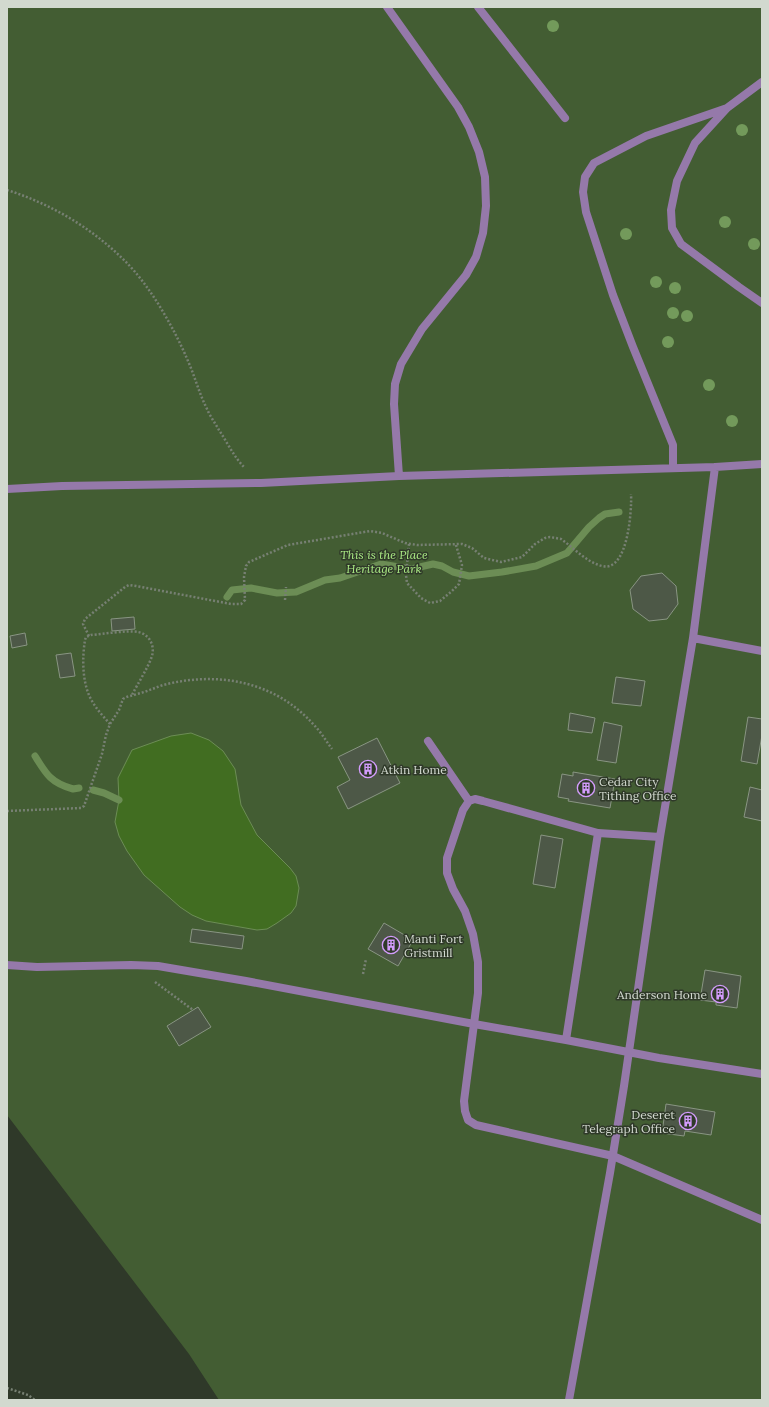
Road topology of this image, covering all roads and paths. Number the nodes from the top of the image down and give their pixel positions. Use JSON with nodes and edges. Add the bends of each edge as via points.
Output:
{"nodes":[{"id":1,"x":387,"y":7,"type":"edge"},
{"id":2,"x":478,"y":7,"type":"edge"},
{"id":3,"x":762,"y":82,"type":"edge"},
{"id":4,"x":727,"y":108,"type":"junction"},
{"id":5,"x":565,"y":118,"type":"dead end"},
{"id":6,"x":7,"y":190,"type":"edge"},
{"id":7,"x":762,"y":303,"type":"edge"},
{"id":8,"x":762,"y":464,"type":"edge"},
{"id":9,"x":716,"y":467,"type":"junction"},
{"id":10,"x":673,"y":468,"type":"junction"},
{"id":11,"x":400,"y":476,"type":"junction"},
{"id":12,"x":261,"y":483,"type":"junction"},
{"id":13,"x":7,"y":489,"type":"edge"},
{"id":14,"x":631,"y":494,"type":"dead end"},
{"id":15,"x":409,"y":544,"type":"junction"},
{"id":16,"x":456,"y":545,"type":"junction"},
{"id":17,"x":286,"y":587,"type":"dead end"},
{"id":18,"x":285,"y":600,"type":"dead end"},
{"id":19,"x":89,"y":636,"type":"junction"},
{"id":20,"x":694,"y":638,"type":"junction"},
{"id":21,"x":762,"y":651,"type":"edge"},
{"id":22,"x":132,"y":695,"type":"junction"},
{"id":23,"x":110,"y":724,"type":"junction"},
{"id":24,"x":428,"y":741,"type":"dead end"},
{"id":25,"x":332,"y":749,"type":"dead end"},
{"id":26,"x":469,"y":801,"type":"junction"},
{"id":27,"x":7,"y":811,"type":"edge"},
{"id":28,"x":598,"y":833,"type":"junction"},
{"id":29,"x":660,"y":837,"type":"junction"},
{"id":30,"x":366,"y":960,"type":"dead end"},
{"id":31,"x":7,"y":965,"type":"edge"},
{"id":32,"x":132,"y":965,"type":"junction"},
{"id":33,"x":363,"y":974,"type":"dead end"},
{"id":34,"x":193,"y":1010,"type":"dead end"},
{"id":35,"x":474,"y":1024,"type":"junction"},
{"id":36,"x":566,"y":1040,"type":"junction"},
{"id":37,"x":629,"y":1052,"type":"junction"},
{"id":38,"x":762,"y":1074,"type":"edge"},
{"id":39,"x":613,"y":1156,"type":"junction"},
{"id":40,"x":762,"y":1220,"type":"edge"},
{"id":41,"x":7,"y":1388,"type":"edge"},
{"id":42,"x":35,"y":1400,"type":"edge"},
{"id":43,"x":569,"y":1400,"type":"edge"}],
"edges":[{"from":1,"to":11,"type":"lane","via":[[458,107],[469,127],[485,177],[486,206],[483,233],[473,263],[422,329],[401,364],[395,384],[394,404]]},
{"from":2,"to":5,"type":"lane"},
{"from":3,"to":4,"type":"lane"},
{"from":4,"to":7,"type":"lane","via":[[695,143],[677,181],[671,210],[672,228],[681,244]]},
{"from":4,"to":10,"type":"lane","via":[[646,136],[594,163],[585,177],[583,192],[586,212],[613,295],[673,445]]},
{"from":6,"to":12,"type":"path","via":[[56,209],[84,227],[126,261],[164,313],[188,360],[207,410],[228,445],[243,466]]},
{"from":8,"to":9,"type":"lane"},
{"from":9,"to":10,"type":"lane"},
{"from":9,"to":20,"type":"lane"},
{"from":10,"to":11,"type":"lane"},
{"from":11,"to":12,"type":"lane"},
{"from":12,"to":13,"type":"lane"},
{"from":14,"to":16,"type":"path","via":[[629,531],[625,543],[614,563],[607,566],[596,564],[558,538],[545,538],[522,557],[501,562],[484,558],[468,546]]},
{"from":15,"to":16,"type":"path"},
{"from":15,"to":16,"type":"path","via":[[407,583],[421,598],[430,603],[440,601],[460,581],[462,568]]},
{"from":15,"to":19,"type":"path","via":[[370,531],[288,545],[249,562],[245,570],[244,600],[241,604],[235,605],[129,585],[85,619],[83,624]]},
{"from":17,"to":18,"type":"path"},
{"from":19,"to":22,"type":"path","via":[[136,631],[150,639],[152,655]]},
{"from":19,"to":23,"type":"path","via":[[86,637],[83,651],[86,688],[93,703]]},
{"from":20,"to":21,"type":"lane"},
{"from":20,"to":29,"type":"lane"},
{"from":22,"to":23,"type":"path","via":[[123,699]]},
{"from":22,"to":25,"type":"path","via":[[194,679],[250,684],[277,696],[297,709],[314,725]]},
{"from":23,"to":27,"type":"path","via":[[84,806]]},
{"from":24,"to":26,"type":"lane"},
{"from":26,"to":28,"type":"lane","via":[[483,801]]},
{"from":26,"to":35,"type":"lane","via":[[463,810],[447,858],[447,873],[473,934],[478,962]]},
{"from":28,"to":29,"type":"lane"},
{"from":28,"to":36,"type":"lane"},
{"from":29,"to":37,"type":"lane"},
{"from":30,"to":33,"type":"path"},
{"from":31,"to":32,"type":"lane"},
{"from":32,"to":34,"type":"path"},
{"from":32,"to":35,"type":"lane","via":[[158,966],[246,981]]},
{"from":35,"to":36,"type":"lane"},
{"from":35,"to":39,"type":"lane","via":[[464,1101],[468,1120],[476,1125]]},
{"from":36,"to":37,"type":"lane"},
{"from":37,"to":38,"type":"lane"},
{"from":37,"to":39,"type":"lane"},
{"from":39,"to":40,"type":"lane"},
{"from":39,"to":43,"type":"lane"},
{"from":41,"to":42,"type":"path"}]}
